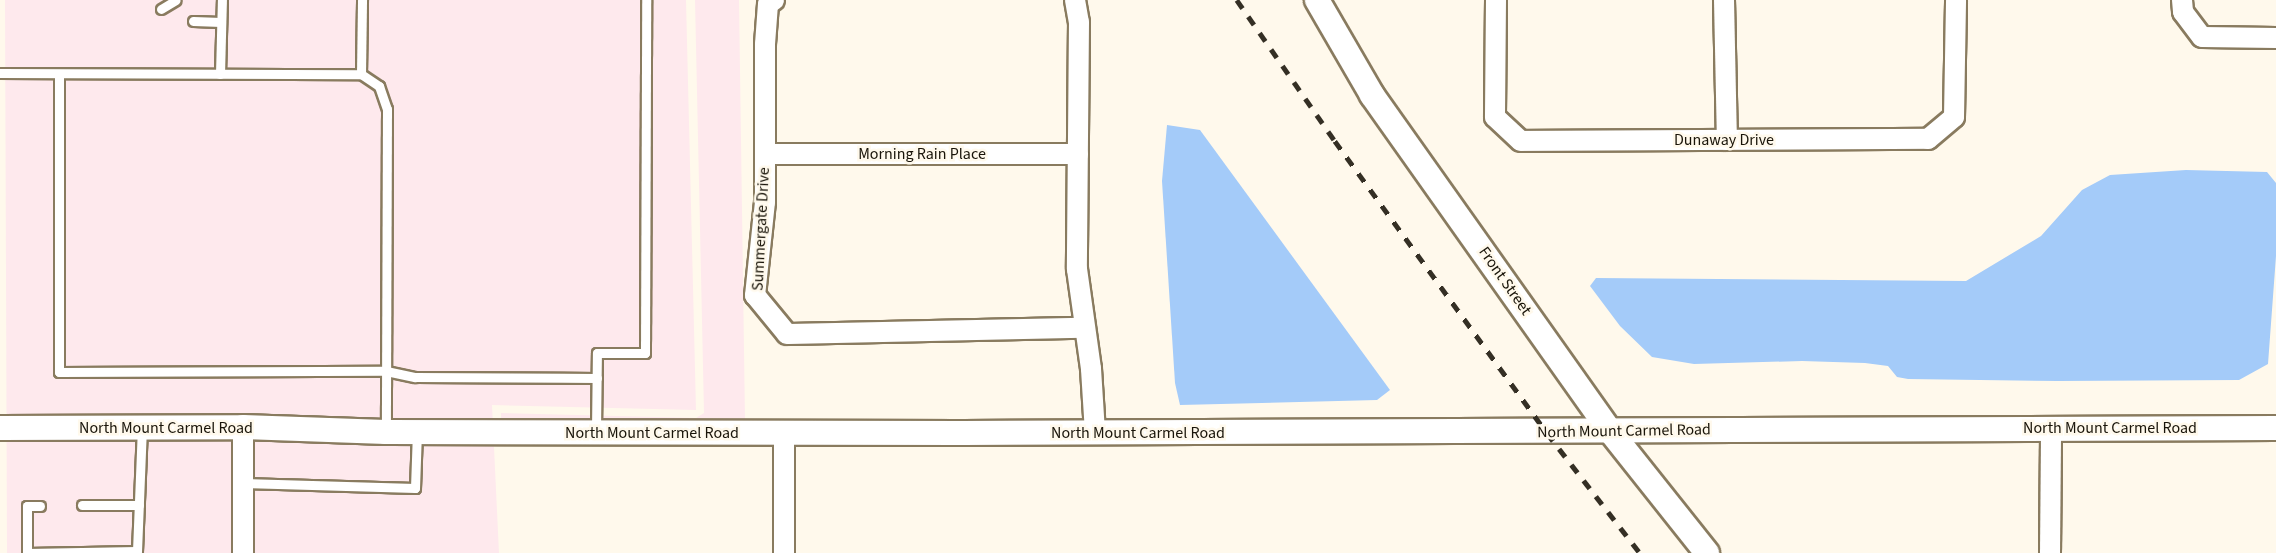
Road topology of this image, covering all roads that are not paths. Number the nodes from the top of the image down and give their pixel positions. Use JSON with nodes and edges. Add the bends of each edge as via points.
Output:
{"nodes":[{"id":1,"x":176,"y":0,"type":"edge"},
{"id":2,"x":222,"y":0,"type":"edge"},
{"id":3,"x":362,"y":0,"type":"edge"},
{"id":4,"x":646,"y":0,"type":"edge"},
{"id":5,"x":774,"y":0,"type":"edge"},
{"id":6,"x":1075,"y":0,"type":"edge"},
{"id":7,"x":1317,"y":0,"type":"edge"},
{"id":8,"x":1496,"y":0,"type":"edge"},
{"id":9,"x":1724,"y":0,"type":"edge"},
{"id":10,"x":1956,"y":0,"type":"edge"},
{"id":11,"x":2182,"y":0,"type":"edge"},
{"id":12,"x":161,"y":9,"type":"dead end"},
{"id":13,"x":193,"y":21,"type":"dead end"},
{"id":14,"x":221,"y":22,"type":"junction"},
{"id":15,"x":2276,"y":38,"type":"edge"},
{"id":16,"x":0,"y":74,"type":"edge"},
{"id":17,"x":59,"y":74,"type":"junction"},
{"id":18,"x":220,"y":74,"type":"junction"},
{"id":19,"x":361,"y":74,"type":"junction"},
{"id":20,"x":1727,"y":140,"type":"junction"},
{"id":21,"x":765,"y":154,"type":"junction"},
{"id":22,"x":1078,"y":154,"type":"junction"},
{"id":23,"x":1084,"y":328,"type":"junction"},
{"id":24,"x":386,"y":371,"type":"junction"},
{"id":25,"x":597,"y":378,"type":"junction"},
{"id":26,"x":243,"y":427,"type":"junction"},
{"id":27,"x":0,"y":428,"type":"edge"},
{"id":28,"x":142,"y":428,"type":"junction"},
{"id":29,"x":2051,"y":428,"type":"junction"},
{"id":30,"x":2276,"y":428,"type":"edge"},
{"id":31,"x":1610,"y":430,"type":"junction"},
{"id":32,"x":386,"y":432,"type":"junction"},
{"id":33,"x":417,"y":432,"type":"junction"},
{"id":34,"x":596,"y":433,"type":"junction"},
{"id":35,"x":784,"y":433,"type":"junction"},
{"id":36,"x":1095,"y":433,"type":"junction"},
{"id":37,"x":243,"y":483,"type":"junction"},
{"id":38,"x":82,"y":505,"type":"dead end"},
{"id":39,"x":139,"y":505,"type":"junction"},
{"id":40,"x":40,"y":506,"type":"dead end"},
{"id":41,"x":243,"y":553,"type":"edge"},
{"id":42,"x":784,"y":553,"type":"edge"},
{"id":43,"x":1707,"y":553,"type":"edge"},
{"id":44,"x":2050,"y":553,"type":"edge"}],
"edges":[{"from":1,"to":12,"type":"lane"},
{"from":2,"to":14,"type":"lane"},
{"from":3,"to":19,"type":"lane"},
{"from":4,"to":25,"type":"lane","via":[[645,353],[597,353]]},
{"from":5,"to":21,"type":"street","name":"Summergate Drive","via":[[768,4],[765,44]]},
{"from":6,"to":22,"type":"street","via":[[1080,22]]},
{"from":7,"to":31,"type":"street","name":"Front Street","via":[[1372,95]]},
{"from":8,"to":20,"type":"street","name":"Dunaway Drive","via":[[1495,117],[1521,141]]},
{"from":9,"to":20,"type":"street"},
{"from":10,"to":20,"type":"street","name":"Dunaway Drive","via":[[1954,117],[1928,140]]},
{"from":11,"to":15,"type":"street","via":[[2183,12],[2202,37]]},
{"from":13,"to":14,"type":"lane"},
{"from":14,"to":18,"type":"lane"},
{"from":16,"to":17,"type":"lane"},
{"from":17,"to":18,"type":"lane"},
{"from":17,"to":24,"type":"lane","via":[[59,372]]},
{"from":18,"to":19,"type":"lane"},
{"from":19,"to":24,"type":"lane","via":[[379,86],[387,109]]},
{"from":21,"to":22,"type":"street","name":"Morning Rain Place"},
{"from":21,"to":23,"type":"street","name":"Summergate Drive","via":[[765,202],[755,296],[787,334]]},
{"from":22,"to":23,"type":"street","via":[[1077,269]]},
{"from":23,"to":36,"type":"street"},
{"from":24,"to":25,"type":"lane","via":[[415,377]]},
{"from":24,"to":32,"type":"lane"},
{"from":25,"to":34,"type":"lane"},
{"from":26,"to":28,"type":"street","name":"North Mount Carmel Road"},
{"from":26,"to":32,"type":"street","name":"North Mount Carmel Road"},
{"from":26,"to":37,"type":"street"},
{"from":27,"to":28,"type":"street","name":"North Mount Carmel Road"},
{"from":28,"to":39,"type":"lane"},
{"from":29,"to":30,"type":"street","name":"North Mount Carmel Road"},
{"from":29,"to":31,"type":"street","name":"North Mount Carmel Road"},
{"from":29,"to":44,"type":"street"},
{"from":31,"to":36,"type":"street","name":"North Mount Carmel Road"},
{"from":31,"to":43,"type":"street","name":"Front Street"},
{"from":32,"to":33,"type":"street","name":"North Mount Carmel Road"},
{"from":33,"to":34,"type":"street","name":"North Mount Carmel Road"},
{"from":33,"to":37,"type":"lane","via":[[415,488]]},
{"from":34,"to":35,"type":"street","name":"North Mount Carmel Road"},
{"from":35,"to":36,"type":"street","name":"North Mount Carmel Road"},
{"from":35,"to":42,"type":"street"},
{"from":37,"to":41,"type":"street"},
{"from":38,"to":39,"type":"lane"},
{"from":39,"to":40,"type":"lane","via":[[137,551],[27,553],[27,506]]}]}
